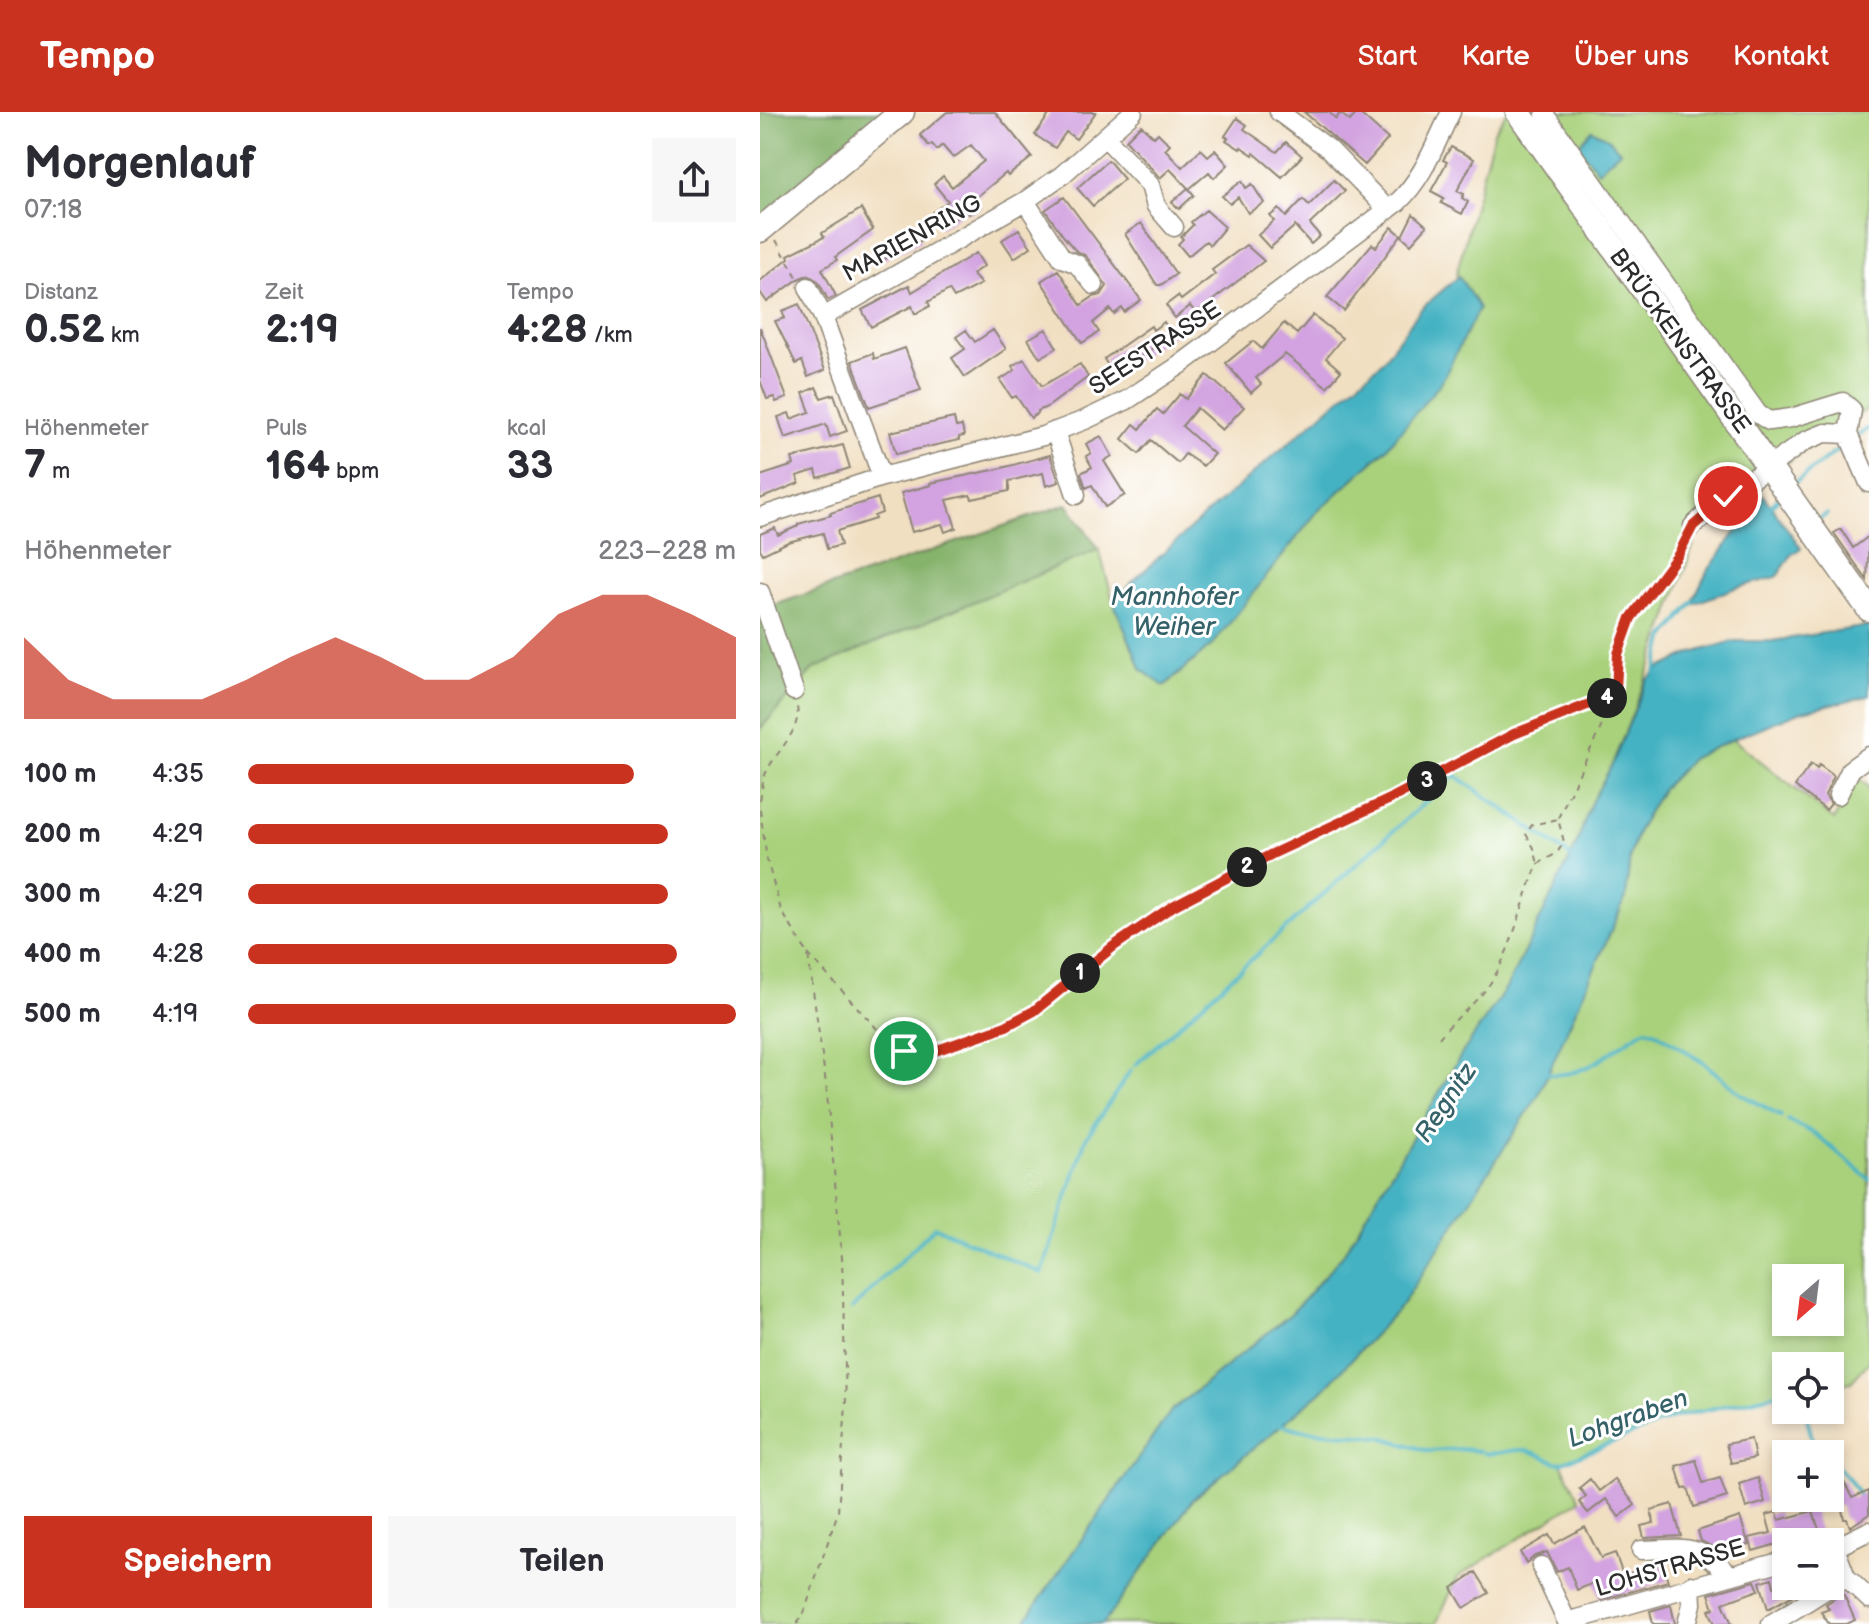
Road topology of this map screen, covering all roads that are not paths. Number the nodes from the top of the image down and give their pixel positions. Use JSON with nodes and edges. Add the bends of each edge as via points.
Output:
{"nodes":[{"id":1,"x":902,"y":112,"type":"edge"},
{"id":2,"x":1133,"y":112,"type":"edge"},
{"id":3,"x":1279,"y":112,"type":"edge"},
{"id":4,"x":1451,"y":112,"type":"edge"},
{"id":5,"x":1518,"y":112,"type":"edge"},
{"id":6,"x":1545,"y":115,"type":"dead end"},
{"id":7,"x":1106,"y":138,"type":"junction"},
{"id":8,"x":1025,"y":201,"type":"junction"},
{"id":9,"x":1388,"y":210,"type":"junction"},
{"id":10,"x":1174,"y":227,"type":"dead end"},
{"id":11,"x":767,"y":233,"type":"edge"},
{"id":12,"x":1094,"y":285,"type":"dead end"},
{"id":13,"x":808,"y":287,"type":"road end"},
{"id":14,"x":823,"y":317,"type":"junction"},
{"id":15,"x":1055,"y":431,"type":"junction"},
{"id":16,"x":1848,"y":434,"type":"junction"},
{"id":17,"x":1772,"y":464,"type":"junction"},
{"id":18,"x":882,"y":477,"type":"junction"},
{"id":19,"x":1869,"y":483,"type":"edge"},
{"id":20,"x":1076,"y":495,"type":"dead end"},
{"id":21,"x":760,"y":517,"type":"edge"},
{"id":22,"x":1693,"y":526,"type":"road end"},
{"id":23,"x":760,"y":592,"type":"edge"},
{"id":24,"x":1867,"y":602,"type":"edge"},
{"id":25,"x":794,"y":691,"type":"road end"},
{"id":26,"x":1869,"y":756,"type":"edge"},
{"id":27,"x":1838,"y":795,"type":"dead end"},
{"id":28,"x":1869,"y":1531,"type":"edge"},
{"id":29,"x":1844,"y":1543,"type":"edge"},
{"id":30,"x":1641,"y":1550,"type":"dead end"},
{"id":31,"x":1772,"y":1564,"type":"edge"},
{"id":32,"x":1541,"y":1566,"type":"dead end"},
{"id":33,"x":1844,"y":1573,"type":"edge"},
{"id":34,"x":1730,"y":1575,"type":"junction"},
{"id":35,"x":1846,"y":1577,"type":"junction"},
{"id":36,"x":1691,"y":1585,"type":"junction"},
{"id":37,"x":1869,"y":1599,"type":"edge"},
{"id":38,"x":1565,"y":1623,"type":"edge"},
{"id":39,"x":1687,"y":1624,"type":"edge"},
{"id":40,"x":1771,"y":1624,"type":"edge"}],
"edges":[{"from":1,"to":11,"type":"main road"},
{"from":2,"to":7,"type":"street","name":"MARIENRING"},
{"from":3,"to":9,"type":"street","via":[[1329,149]]},
{"from":4,"to":9,"type":"street","name":"SEESTRASSE","via":[[1413,188]]},
{"from":5,"to":17,"type":"main road","name":"BRÜCKENSTRASSE"},
{"from":6,"to":16,"type":"street","via":[[1758,414],[1769,421],[1791,418],[1843,402],[1852,410]]},
{"from":7,"to":8,"type":"street","name":"MARIENRING"},
{"from":7,"to":10,"type":"street","via":[[1150,185],[1156,206]]},
{"from":8,"to":12,"type":"street","via":[[1062,258],[1077,264]]},
{"from":8,"to":14,"type":"street","name":"MARIENRING"},
{"from":9,"to":15,"type":"street","name":"SEESTRASSE","via":[[1167,374],[1127,400]]},
{"from":13,"to":14,"type":"street"},
{"from":14,"to":18,"type":"street"},
{"from":15,"to":18,"type":"street","name":"SEESTRASSE"},
{"from":15,"to":20,"type":"street"},
{"from":16,"to":17,"type":"street","via":[[1825,433]]},
{"from":16,"to":19,"type":"street"},
{"from":17,"to":22,"type":"street"},
{"from":17,"to":24,"type":"main road","name":"BRÜCKENSTRASSE"},
{"from":18,"to":21,"type":"street","name":"SEESTRASSE"},
{"from":23,"to":25,"type":"street"},
{"from":26,"to":27,"type":"street","via":[[1851,769]]},
{"from":28,"to":29,"type":"street"},
{"from":30,"to":34,"type":"street","via":[[1694,1548]]},
{"from":31,"to":34,"type":"street","name":"LOHSTRASSE"},
{"from":32,"to":38,"type":"street","name":"LOHSTRASSE"},
{"from":33,"to":35,"type":"street"},
{"from":34,"to":36,"type":"street","name":"LOHSTRASSE"},
{"from":35,"to":37,"type":"street"},
{"from":35,"to":40,"type":"street"},
{"from":36,"to":38,"type":"street","name":"LOHSTRASSE"},
{"from":36,"to":39,"type":"street"}]}
